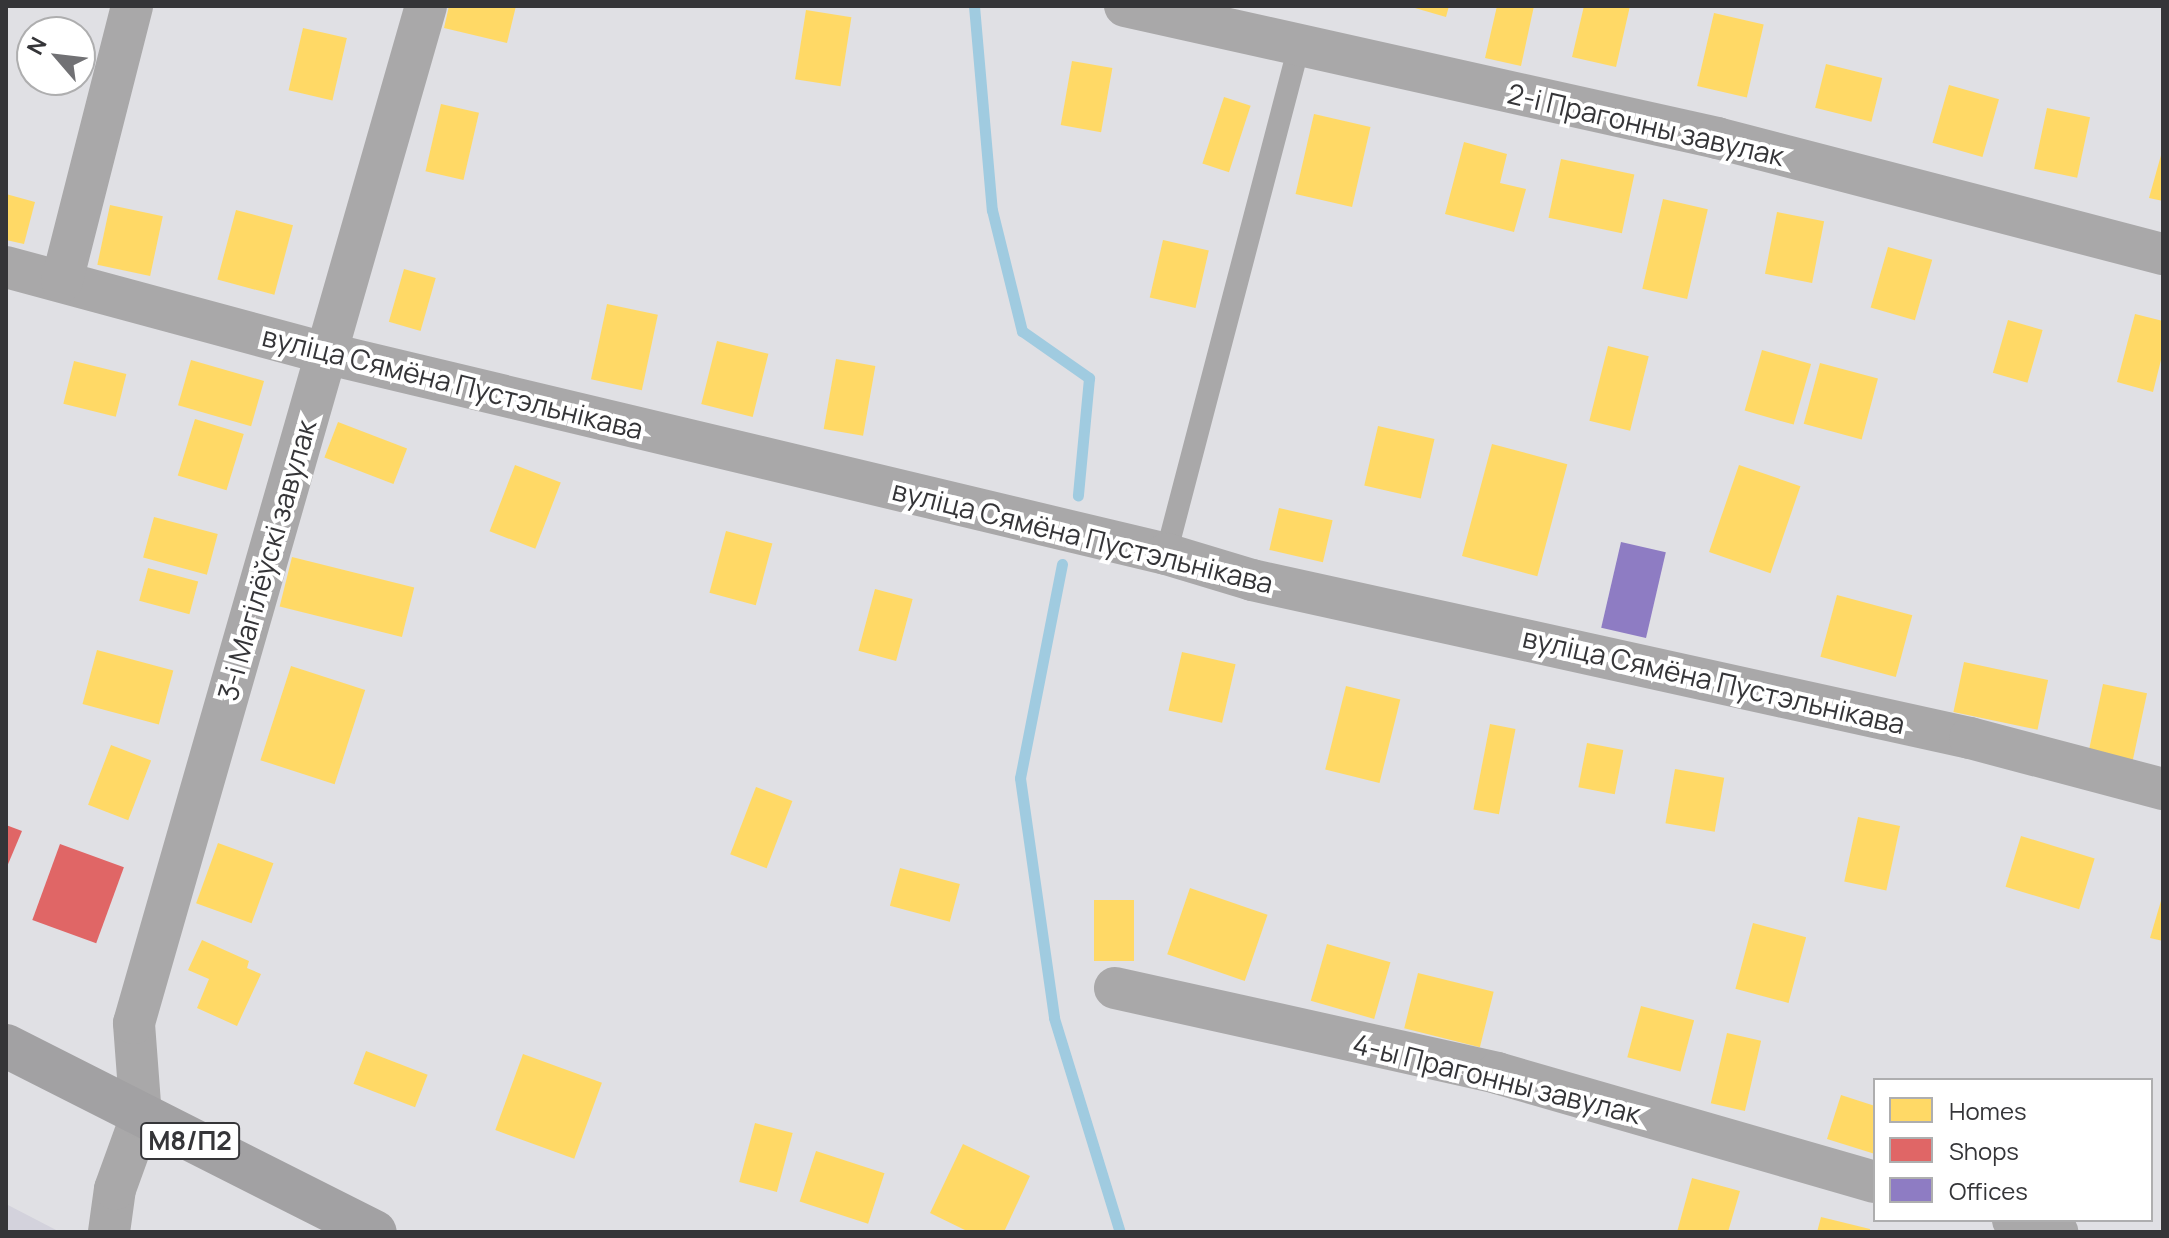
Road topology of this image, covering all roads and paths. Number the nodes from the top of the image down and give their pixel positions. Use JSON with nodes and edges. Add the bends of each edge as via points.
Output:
{"nodes":[{"id":1,"x":132,"y":6,"type":"edge"},
{"id":2,"x":426,"y":6,"type":"edge"},
{"id":3,"x":1125,"y":6,"type":"edge"},
{"id":4,"x":1299,"y":46,"type":"junction"},
{"id":5,"x":2163,"y":254,"type":"edge"},
{"id":6,"x":6,"y":267,"type":"edge"},
{"id":7,"x":62,"y":281,"type":"junction"},
{"id":8,"x":325,"y":353,"type":"junction"},
{"id":9,"x":1166,"y":554,"type":"junction"},
{"id":10,"x":2163,"y":789,"type":"edge"},
{"id":11,"x":1115,"y":988,"type":"dead end"},
{"id":12,"x":6,"y":1046,"type":"edge"},
{"id":13,"x":141,"y":1117,"type":"junction"},
{"id":14,"x":1873,"y":1181,"type":"edge"},
{"id":15,"x":2020,"y":1222,"type":"edge"},
{"id":16,"x":109,"y":1232,"type":"edge"},
{"id":17,"x":375,"y":1232,"type":"edge"},
{"id":18,"x":2057,"y":1232,"type":"edge"}],
"edges":[{"from":1,"to":7,"type":"street"},
{"from":2,"to":8,"type":"street","name":"3-і Магілёўскі завулак"},
{"from":3,"to":4,"type":"street","name":"2-і Прагонны завулак"},
{"from":4,"to":5,"type":"street","name":"2-і Прагонны завулак","via":[[1717,138]]},
{"from":4,"to":9,"type":"lane"},
{"from":6,"to":7,"type":"street","name":"вуліца Сямёна Пустэльнікава"},
{"from":7,"to":8,"type":"street","name":"вуліца Сямёна Пустэльнікава"},
{"from":8,"to":9,"type":"street","name":"вуліца Сямёна Пустэльнікава"},
{"from":8,"to":13,"type":"street","name":"3-і Магілёўскі завулак","via":[[134,1023]]},
{"from":9,"to":10,"type":"street","name":"вуліца Сямёна Пустэльнікава","via":[[1252,580],[1970,738]]},
{"from":11,"to":14,"type":"street","name":"4-ы Прагонны завулак","via":[[1497,1073]]},
{"from":12,"to":13,"type":"main road","number":"М8/П2"},
{"from":13,"to":16,"type":"street","via":[[115,1189]]},
{"from":13,"to":17,"type":"main road","number":"М8/П2"},
{"from":15,"to":18,"type":"street"}]}
